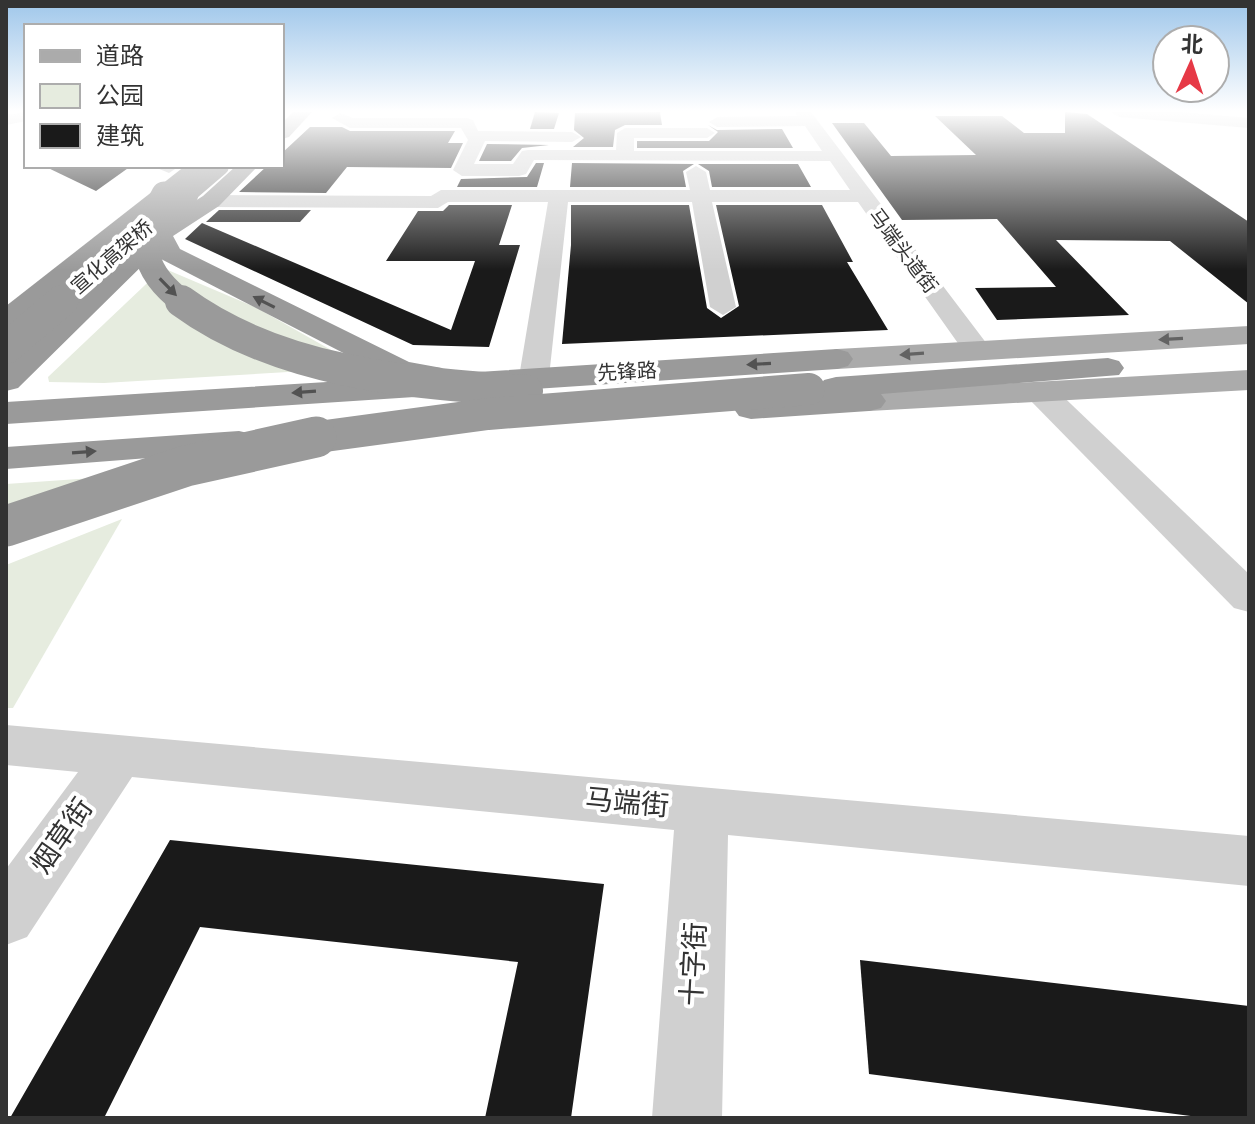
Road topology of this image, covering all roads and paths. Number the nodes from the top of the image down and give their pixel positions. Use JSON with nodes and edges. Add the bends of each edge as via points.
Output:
{"nodes":[{"id":1,"x":464,"y":164,"type":"edge"},
{"id":2,"x":522,"y":164,"type":"edge"},
{"id":3,"x":704,"y":164,"type":"edge"},
{"id":4,"x":840,"y":164,"type":"edge"},
{"id":5,"x":189,"y":168,"type":"edge"},
{"id":6,"x":217,"y":168,"type":"edge"},
{"id":7,"x":246,"y":168,"type":"edge"},
{"id":8,"x":462,"y":170,"type":"junction"},
{"id":9,"x":166,"y":173,"type":"edge"},
{"id":10,"x":441,"y":196,"type":"junction"},
{"id":11,"x":559,"y":196,"type":"junction"},
{"id":12,"x":701,"y":196,"type":"junction"},
{"id":13,"x":862,"y":196,"type":"junction"},
{"id":14,"x":213,"y":200,"type":"junction"},
{"id":15,"x":160,"y":234,"type":"junction"},
{"id":16,"x":6,"y":297,"type":"edge"},
{"id":17,"x":723,"y":307,"type":"dead end"},
{"id":18,"x":6,"y":320,"type":"edge"},
{"id":19,"x":1249,"y":335,"type":"edge"},
{"id":20,"x":6,"y":348,"type":"edge"},
{"id":21,"x":977,"y":350,"type":"junction"},
{"id":22,"x":837,"y":359,"type":"joint"},
{"id":23,"x":1249,"y":364,"type":"edge"},
{"id":24,"x":1108,"y":368,"type":"joint"},
{"id":25,"x":534,"y":377,"type":"junction"},
{"id":26,"x":1249,"y":380,"type":"edge"},
{"id":27,"x":6,"y":381,"type":"edge"},
{"id":28,"x":464,"y":381,"type":"junction"},
{"id":29,"x":809,"y":389,"type":"junction"},
{"id":30,"x":1039,"y":391,"type":"junction"},
{"id":31,"x":869,"y":401,"type":"joint"},
{"id":32,"x":6,"y":413,"type":"edge"},
{"id":33,"x":6,"y":458,"type":"edge"},
{"id":34,"x":6,"y":526,"type":"edge"},
{"id":35,"x":1249,"y":598,"type":"edge"},
{"id":36,"x":6,"y":745,"type":"edge"},
{"id":37,"x":119,"y":755,"type":"junction"},
{"id":38,"x":702,"y":810,"type":"junction"},
{"id":39,"x":1249,"y":861,"type":"edge"},
{"id":40,"x":6,"y":917,"type":"edge"},
{"id":41,"x":687,"y":1118,"type":"edge"}],
"edges":[{"from":1,"to":8,"type":"street"},
{"from":2,"to":8,"type":"street","via":[[519,170]]},
{"from":3,"to":12,"type":"street"},
{"from":4,"to":13,"type":"street","name":"马端头道街"},
{"from":5,"to":9,"type":"highway","name":"宣化高架桥"},
{"from":6,"to":20,"type":"highway","name":"宣化高架桥","bridge":true},
{"from":7,"to":14,"type":"highway"},
{"from":8,"to":10,"type":"street"},
{"from":9,"to":16,"type":"highway"},
{"from":9,"to":18,"type":"highway","name":"宣化高架桥"},
{"from":9,"to":29,"type":"highway","one_way":true,"bridge":true,"via":[[145,243],[160,282],[206,320],[296,356],[483,388],[621,393]]},
{"from":10,"to":11,"type":"street"},
{"from":10,"to":14,"type":"street","via":[[438,202]]},
{"from":11,"to":12,"type":"street"},
{"from":11,"to":25,"type":"street"},
{"from":12,"to":13,"type":"street"},
{"from":12,"to":17,"type":"street"},
{"from":13,"to":21,"type":"street","name":"马端头道街"},
{"from":14,"to":15,"type":"highway"},
{"from":15,"to":27,"type":"highway"},
{"from":28,"to":15,"type":"highway","one_way":true,"via":[[400,370],[170,254]]},
{"from":19,"to":21,"type":"main road","name":"先锋路","one_way":true},
{"from":21,"to":22,"type":"main road","name":"先锋路","one_way":true},
{"from":22,"to":25,"type":"highway","name":"先锋路","one_way":true},
{"from":23,"to":24,"type":"main road"},
{"from":24,"to":29,"type":"highway"},
{"from":25,"to":28,"type":"highway","name":"先锋路"},
{"from":26,"to":30,"type":"main road","name":"先锋路"},
{"from":28,"to":32,"type":"highway","name":"先锋路","one_way":true},
{"from":29,"to":34,"type":"highway","bridge":true,"via":[[341,432],[149,476]]},
{"from":30,"to":31,"type":"main road","name":"先锋路"},
{"from":30,"to":35,"type":"street"},
{"from":33,"to":31,"type":"highway","name":"先锋路","one_way":true},
{"from":36,"to":37,"type":"street","name":"马端街"},
{"from":37,"to":38,"type":"street","name":"马端街"},
{"from":37,"to":40,"type":"street","name":"烟草街"},
{"from":38,"to":39,"type":"street","name":"马端街"},
{"from":38,"to":41,"type":"street","name":"十字街"}]}
